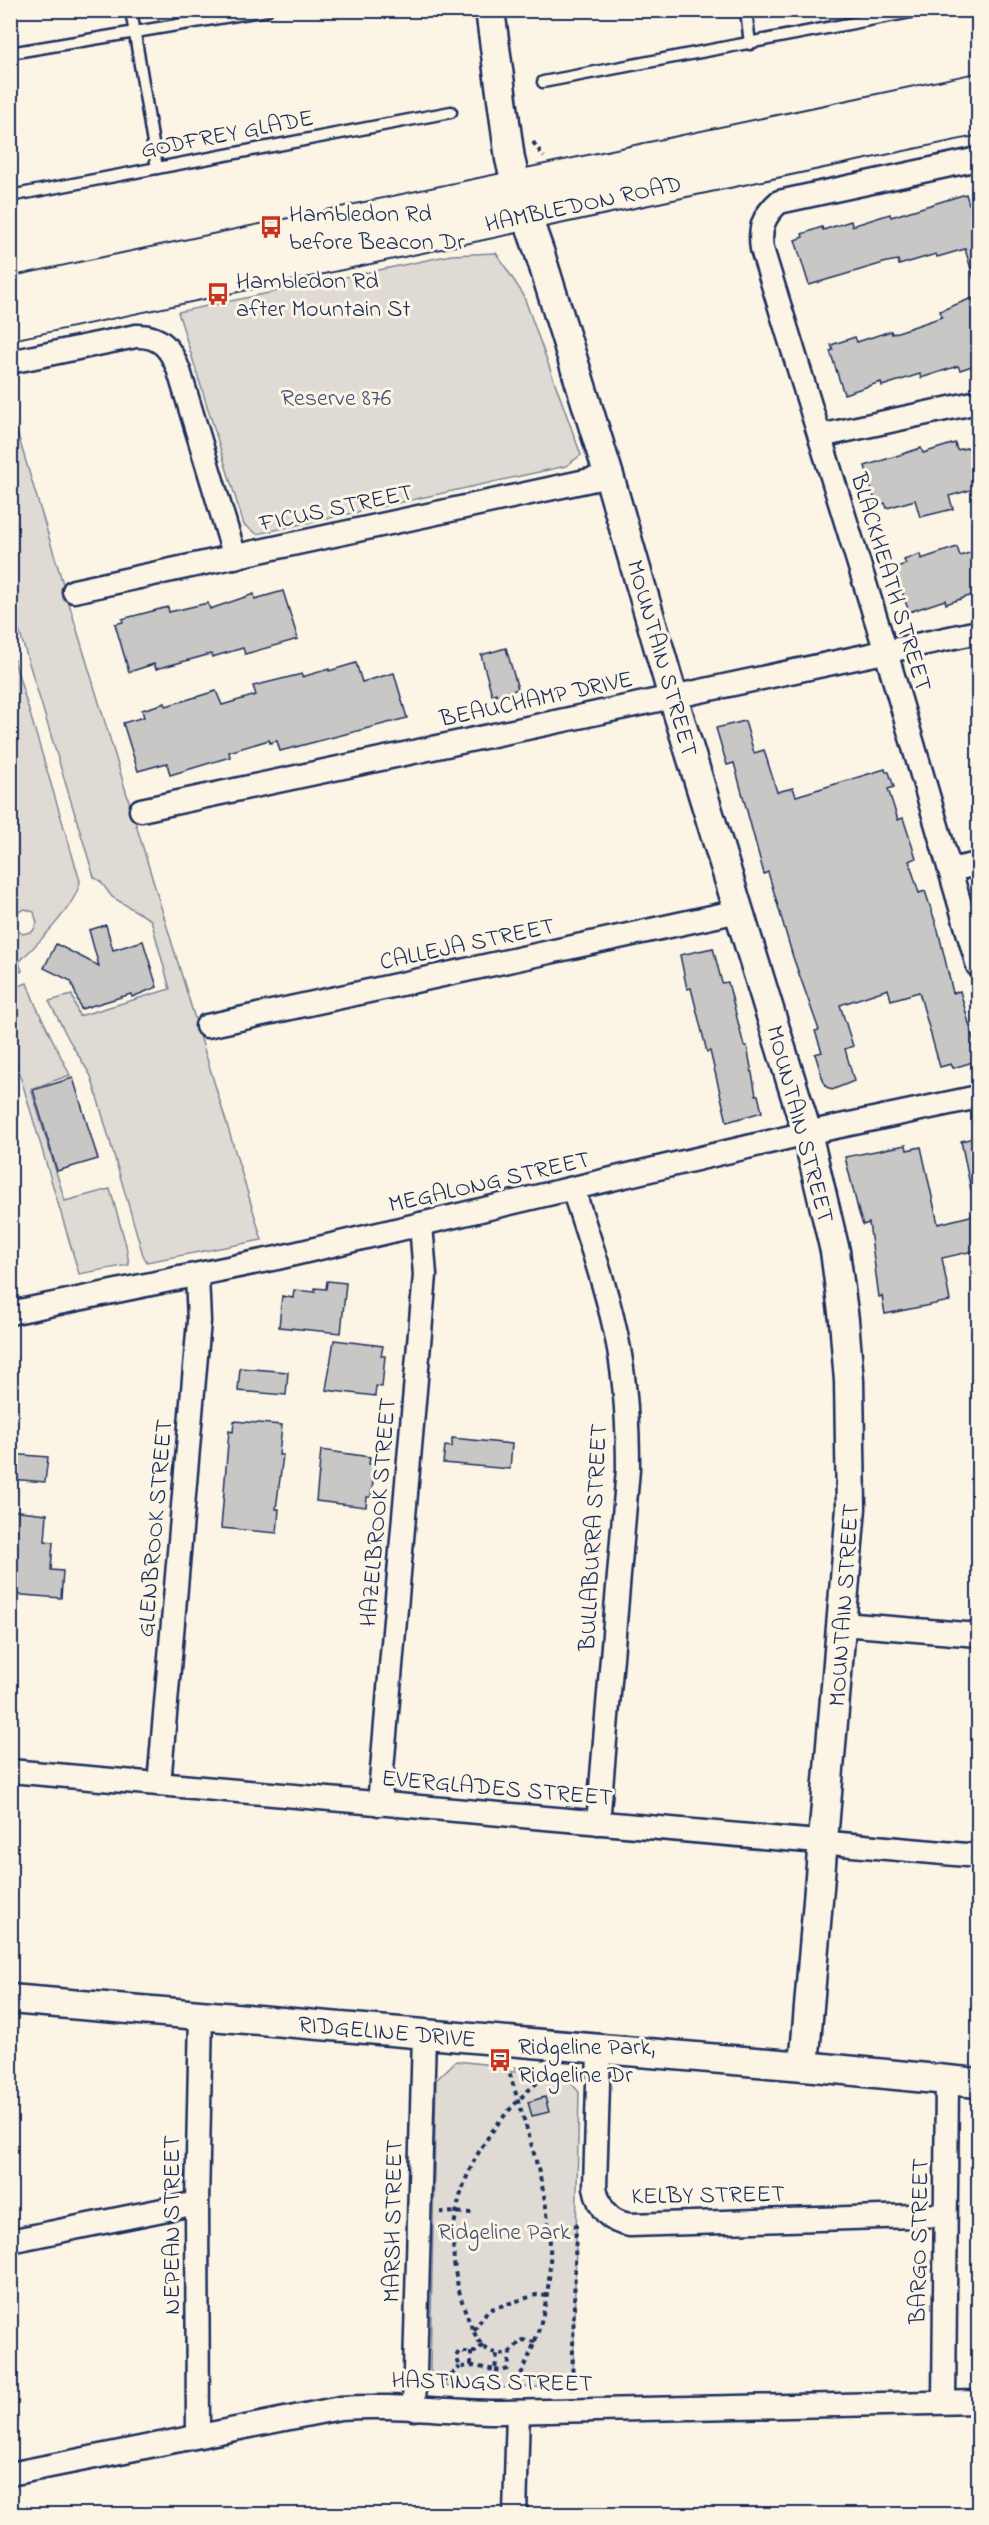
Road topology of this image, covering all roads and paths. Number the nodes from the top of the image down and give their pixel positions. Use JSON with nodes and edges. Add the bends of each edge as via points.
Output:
{"nodes":[{"id":1,"x":131,"y":10,"type":"edge"},
{"id":2,"x":267,"y":10,"type":"edge"},
{"id":3,"x":490,"y":10,"type":"edge"},
{"id":4,"x":746,"y":10,"type":"edge"},
{"id":5,"x":922,"y":10,"type":"edge"},
{"id":6,"x":135,"y":33,"type":"junction"},
{"id":7,"x":750,"y":44,"type":"junction"},
{"id":8,"x":10,"y":53,"type":"edge"},
{"id":9,"x":543,"y":82,"type":"dead end"},
{"id":10,"x":978,"y":90,"type":"edge"},
{"id":11,"x":451,"y":112,"type":"dead end"},
{"id":12,"x":978,"y":118,"type":"edge"},
{"id":13,"x":978,"y":159,"type":"edge"},
{"id":14,"x":157,"y":168,"type":"junction"},
{"id":15,"x":10,"y":196,"type":"edge"},
{"id":16,"x":521,"y":202,"type":"junction"},
{"id":17,"x":10,"y":294,"type":"edge"},
{"id":18,"x":10,"y":323,"type":"edge"},
{"id":19,"x":10,"y":362,"type":"edge"},
{"id":20,"x":978,"y":402,"type":"edge"},
{"id":21,"x":820,"y":436,"type":"junction"},
{"id":22,"x":609,"y":476,"type":"junction"},
{"id":23,"x":235,"y":556,"type":"junction"},
{"id":24,"x":74,"y":591,"type":"dead end"},
{"id":25,"x":978,"y":632,"type":"edge"},
{"id":26,"x":886,"y":652,"type":"junction"},
{"id":27,"x":673,"y":697,"type":"junction"},
{"id":28,"x":141,"y":810,"type":"dead end"},
{"id":29,"x":978,"y":864,"type":"edge"},
{"id":30,"x":950,"y":870,"type":"junction"},
{"id":31,"x":739,"y":911,"type":"junction"},
{"id":32,"x":978,"y":966,"type":"edge"},
{"id":33,"x":207,"y":1026,"type":"dead end"},
{"id":34,"x":978,"y":1097,"type":"edge"},
{"id":35,"x":807,"y":1132,"type":"junction"},
{"id":36,"x":573,"y":1189,"type":"junction"},
{"id":37,"x":421,"y":1224,"type":"junction"},
{"id":38,"x":197,"y":1276,"type":"junction"},
{"id":39,"x":10,"y":1313,"type":"edge"},
{"id":40,"x":842,"y":1624,"type":"junction"},
{"id":41,"x":978,"y":1635,"type":"edge"},
{"id":42,"x":10,"y":1771,"type":"edge"},
{"id":43,"x":159,"y":1784,"type":"junction"},
{"id":44,"x":379,"y":1804,"type":"junction"},
{"id":45,"x":598,"y":1823,"type":"junction"},
{"id":46,"x":824,"y":1843,"type":"junction"},
{"id":47,"x":978,"y":1856,"type":"edge"},
{"id":48,"x":10,"y":1999,"type":"edge"},
{"id":49,"x":201,"y":2014,"type":"junction"},
{"id":50,"x":424,"y":2034,"type":"junction"},
{"id":51,"x":499,"y":2041,"type":"junction"},
{"id":52,"x":599,"y":2050,"type":"junction"},
{"id":53,"x":804,"y":2066,"type":"junction"},
{"id":54,"x":555,"y":2068,"type":"dead end"},
{"id":55,"x":947,"y":2081,"type":"junction"},
{"id":56,"x":978,"y":2084,"type":"edge"},
{"id":57,"x":517,"y":2099,"type":"junction"},
{"id":58,"x":197,"y":2203,"type":"junction"},
{"id":59,"x":445,"y":2212,"type":"dead end"},
{"id":60,"x":456,"y":2212,"type":"junction"},
{"id":61,"x":475,"y":2213,"type":"dead end"},
{"id":62,"x":945,"y":2215,"type":"junction"},
{"id":63,"x":576,"y":2223,"type":"dead end"},
{"id":64,"x":10,"y":2241,"type":"edge"},
{"id":65,"x":547,"y":2296,"type":"junction"},
{"id":66,"x":474,"y":2330,"type":"junction"},
{"id":67,"x":535,"y":2342,"type":"junction"},
{"id":68,"x":483,"y":2345,"type":"junction"},
{"id":69,"x":471,"y":2352,"type":"junction"},
{"id":70,"x":510,"y":2353,"type":"junction"},
{"id":71,"x":497,"y":2354,"type":"junction"},
{"id":72,"x":471,"y":2366,"type":"junction"},
{"id":73,"x":460,"y":2367,"type":"junction"},
{"id":74,"x":495,"y":2370,"type":"junction"},
{"id":75,"x":444,"y":2381,"type":"dead end"},
{"id":76,"x":572,"y":2390,"type":"dead end"},
{"id":77,"x":944,"y":2402,"type":"junction"},
{"id":78,"x":978,"y":2402,"type":"edge"},
{"id":79,"x":414,"y":2409,"type":"junction"},
{"id":80,"x":510,"y":2412,"type":"junction"},
{"id":81,"x":198,"y":2436,"type":"junction"},
{"id":82,"x":10,"y":2474,"type":"edge"},
{"id":83,"x":515,"y":2514,"type":"edge"}],
"edges":[{"from":1,"to":6,"type":"lane"},
{"from":2,"to":6,"type":"lane"},
{"from":3,"to":16,"type":"street","name":"MOUNTAIN STREET","via":[[510,159]]},
{"from":4,"to":7,"type":"lane"},
{"from":5,"to":7,"type":"lane"},
{"from":6,"to":8,"type":"lane"},
{"from":6,"to":14,"type":"lane"},
{"from":7,"to":9,"type":"lane"},
{"from":10,"to":16,"type":"main road","name":"HAMBLEDON ROAD"},
{"from":11,"to":14,"type":"lane","name":"GODFREY GLADE"},
{"from":12,"to":16,"type":"main road","name":"HAMBLEDON ROAD"},
{"from":13,"to":21,"type":"street","name":"BLACKHEATH STREET","via":[[792,198],[779,202],[765,215],[760,237],[762,249]]},
{"from":14,"to":15,"type":"lane","name":"GODFREY GLADE"},
{"from":16,"to":17,"type":"main road","name":"HAMBLEDON ROAD"},
{"from":16,"to":18,"type":"main road","name":"HAMBLEDON ROAD"},
{"from":16,"to":22,"type":"street","name":"MOUNTAIN STREET"},
{"from":19,"to":23,"type":"street","via":[[136,336],[148,336],[167,346],[179,371]]},
{"from":20,"to":21,"type":"street"},
{"from":21,"to":26,"type":"street","name":"BLACKHEATH STREET"},
{"from":22,"to":23,"type":"street","name":"FICUS STREET"},
{"from":22,"to":27,"type":"street","name":"MOUNTAIN STREET"},
{"from":23,"to":24,"type":"street","name":"FICUS STREET"},
{"from":25,"to":26,"type":"street","name":"BEAUCHAMP DRIVE"},
{"from":26,"to":27,"type":"street","name":"BEAUCHAMP DRIVE"},
{"from":26,"to":30,"type":"street","name":"BLACKHEATH STREET"},
{"from":27,"to":28,"type":"street","name":"BEAUCHAMP DRIVE"},
{"from":27,"to":31,"type":"street","name":"MOUNTAIN STREET"},
{"from":29,"to":30,"type":"street"},
{"from":30,"to":32,"type":"street","name":"BLACKHEATH STREET"},
{"from":31,"to":33,"type":"street","name":"CALLEJA STREET"},
{"from":31,"to":35,"type":"street","name":"MOUNTAIN STREET"},
{"from":34,"to":35,"type":"street","name":"MEGALONG STREET"},
{"from":35,"to":36,"type":"street","name":"MEGALONG STREET"},
{"from":35,"to":40,"type":"street","name":"MOUNTAIN STREET","via":[[835,1251],[849,1381],[851,1508]]},
{"from":36,"to":37,"type":"street","name":"MEGALONG STREET"},
{"from":36,"to":45,"type":"street","name":"BULLABURRA STREET","via":[[612,1317],[628,1424],[628,1469]]},
{"from":37,"to":38,"type":"street","name":"MEGALONG STREET"},
{"from":37,"to":44,"type":"street","name":"HAZELBROOK STREET","via":[[425,1275]]},
{"from":38,"to":39,"type":"street","name":"MEGALONG STREET"},
{"from":38,"to":43,"type":"street","name":"GLENBROOK STREET","via":[[199,1321]]},
{"from":40,"to":41,"type":"street"},
{"from":40,"to":46,"type":"street","name":"MOUNTAIN STREET"},
{"from":42,"to":43,"type":"street","name":"EVERGLADES STREET"},
{"from":43,"to":44,"type":"street","name":"EVERGLADES STREET"},
{"from":44,"to":45,"type":"street","name":"EVERGLADES STREET"},
{"from":45,"to":46,"type":"street","name":"EVERGLADES STREET"},
{"from":46,"to":47,"type":"street","name":"EVERGLADES STREET"},
{"from":46,"to":53,"type":"street","name":"MOUNTAIN STREET"},
{"from":48,"to":49,"type":"street","name":"RIDGELINE DRIVE"},
{"from":49,"to":50,"type":"street","name":"RIDGELINE DRIVE"},
{"from":49,"to":58,"type":"street","name":"NEPEAN STREET"},
{"from":50,"to":51,"type":"street","name":"RIDGELINE DRIVE"},
{"from":50,"to":79,"type":"street","name":"MARSH STREET"},
{"from":51,"to":52,"type":"street","name":"RIDGELINE DRIVE"},
{"from":51,"to":57,"type":"path"},
{"from":52,"to":53,"type":"street","name":"RIDGELINE DRIVE"},
{"from":52,"to":62,"type":"street","name":"KELBY STREET","via":[[595,2187],[599,2205],[616,2222],[630,2225]]},
{"from":53,"to":55,"type":"street","name":"RIDGELINE DRIVE"},
{"from":54,"to":57,"type":"path"},
{"from":55,"to":56,"type":"street","name":"RIDGELINE DRIVE"},
{"from":55,"to":62,"type":"street","name":"BARGO STREET"},
{"from":57,"to":60,"type":"path","via":[[476,2155]]},
{"from":57,"to":65,"type":"path","via":[[547,2201],[551,2230]]},
{"from":58,"to":64,"type":"street"},
{"from":58,"to":81,"type":"street","name":"NEPEAN STREET"},
{"from":59,"to":60,"type":"path"},
{"from":60,"to":61,"type":"path"},
{"from":60,"to":66,"type":"path","via":[[454,2268]]},
{"from":62,"to":77,"type":"street","name":"BARGO STREET"},
{"from":63,"to":76,"type":"path"},
{"from":65,"to":66,"type":"path","via":[[536,2295],[489,2310]]},
{"from":65,"to":67,"type":"path"},
{"from":66,"to":68,"type":"path"},
{"from":67,"to":70,"type":"path","via":[[522,2340]]},
{"from":67,"to":80,"type":"path"},
{"from":68,"to":69,"type":"path"},
{"from":68,"to":71,"type":"path","via":[[491,2354]]},
{"from":69,"to":72,"type":"path"},
{"from":69,"to":73,"type":"path","via":[[459,2352],[456,2356]]},
{"from":70,"to":71,"type":"path"},
{"from":70,"to":74,"type":"path","via":[[508,2369]]},
{"from":71,"to":74,"type":"path"},
{"from":72,"to":73,"type":"path"},
{"from":72,"to":74,"type":"path"},
{"from":73,"to":75,"type":"path"},
{"from":77,"to":78,"type":"street","name":"HASTINGS STREET"},
{"from":77,"to":80,"type":"street","name":"HASTINGS STREET"},
{"from":79,"to":80,"type":"street","name":"HASTINGS STREET"},
{"from":79,"to":81,"type":"street","name":"HASTINGS STREET","via":[[340,2408]]},
{"from":80,"to":83,"type":"street"},
{"from":81,"to":82,"type":"street","name":"HASTINGS STREET"}]}
